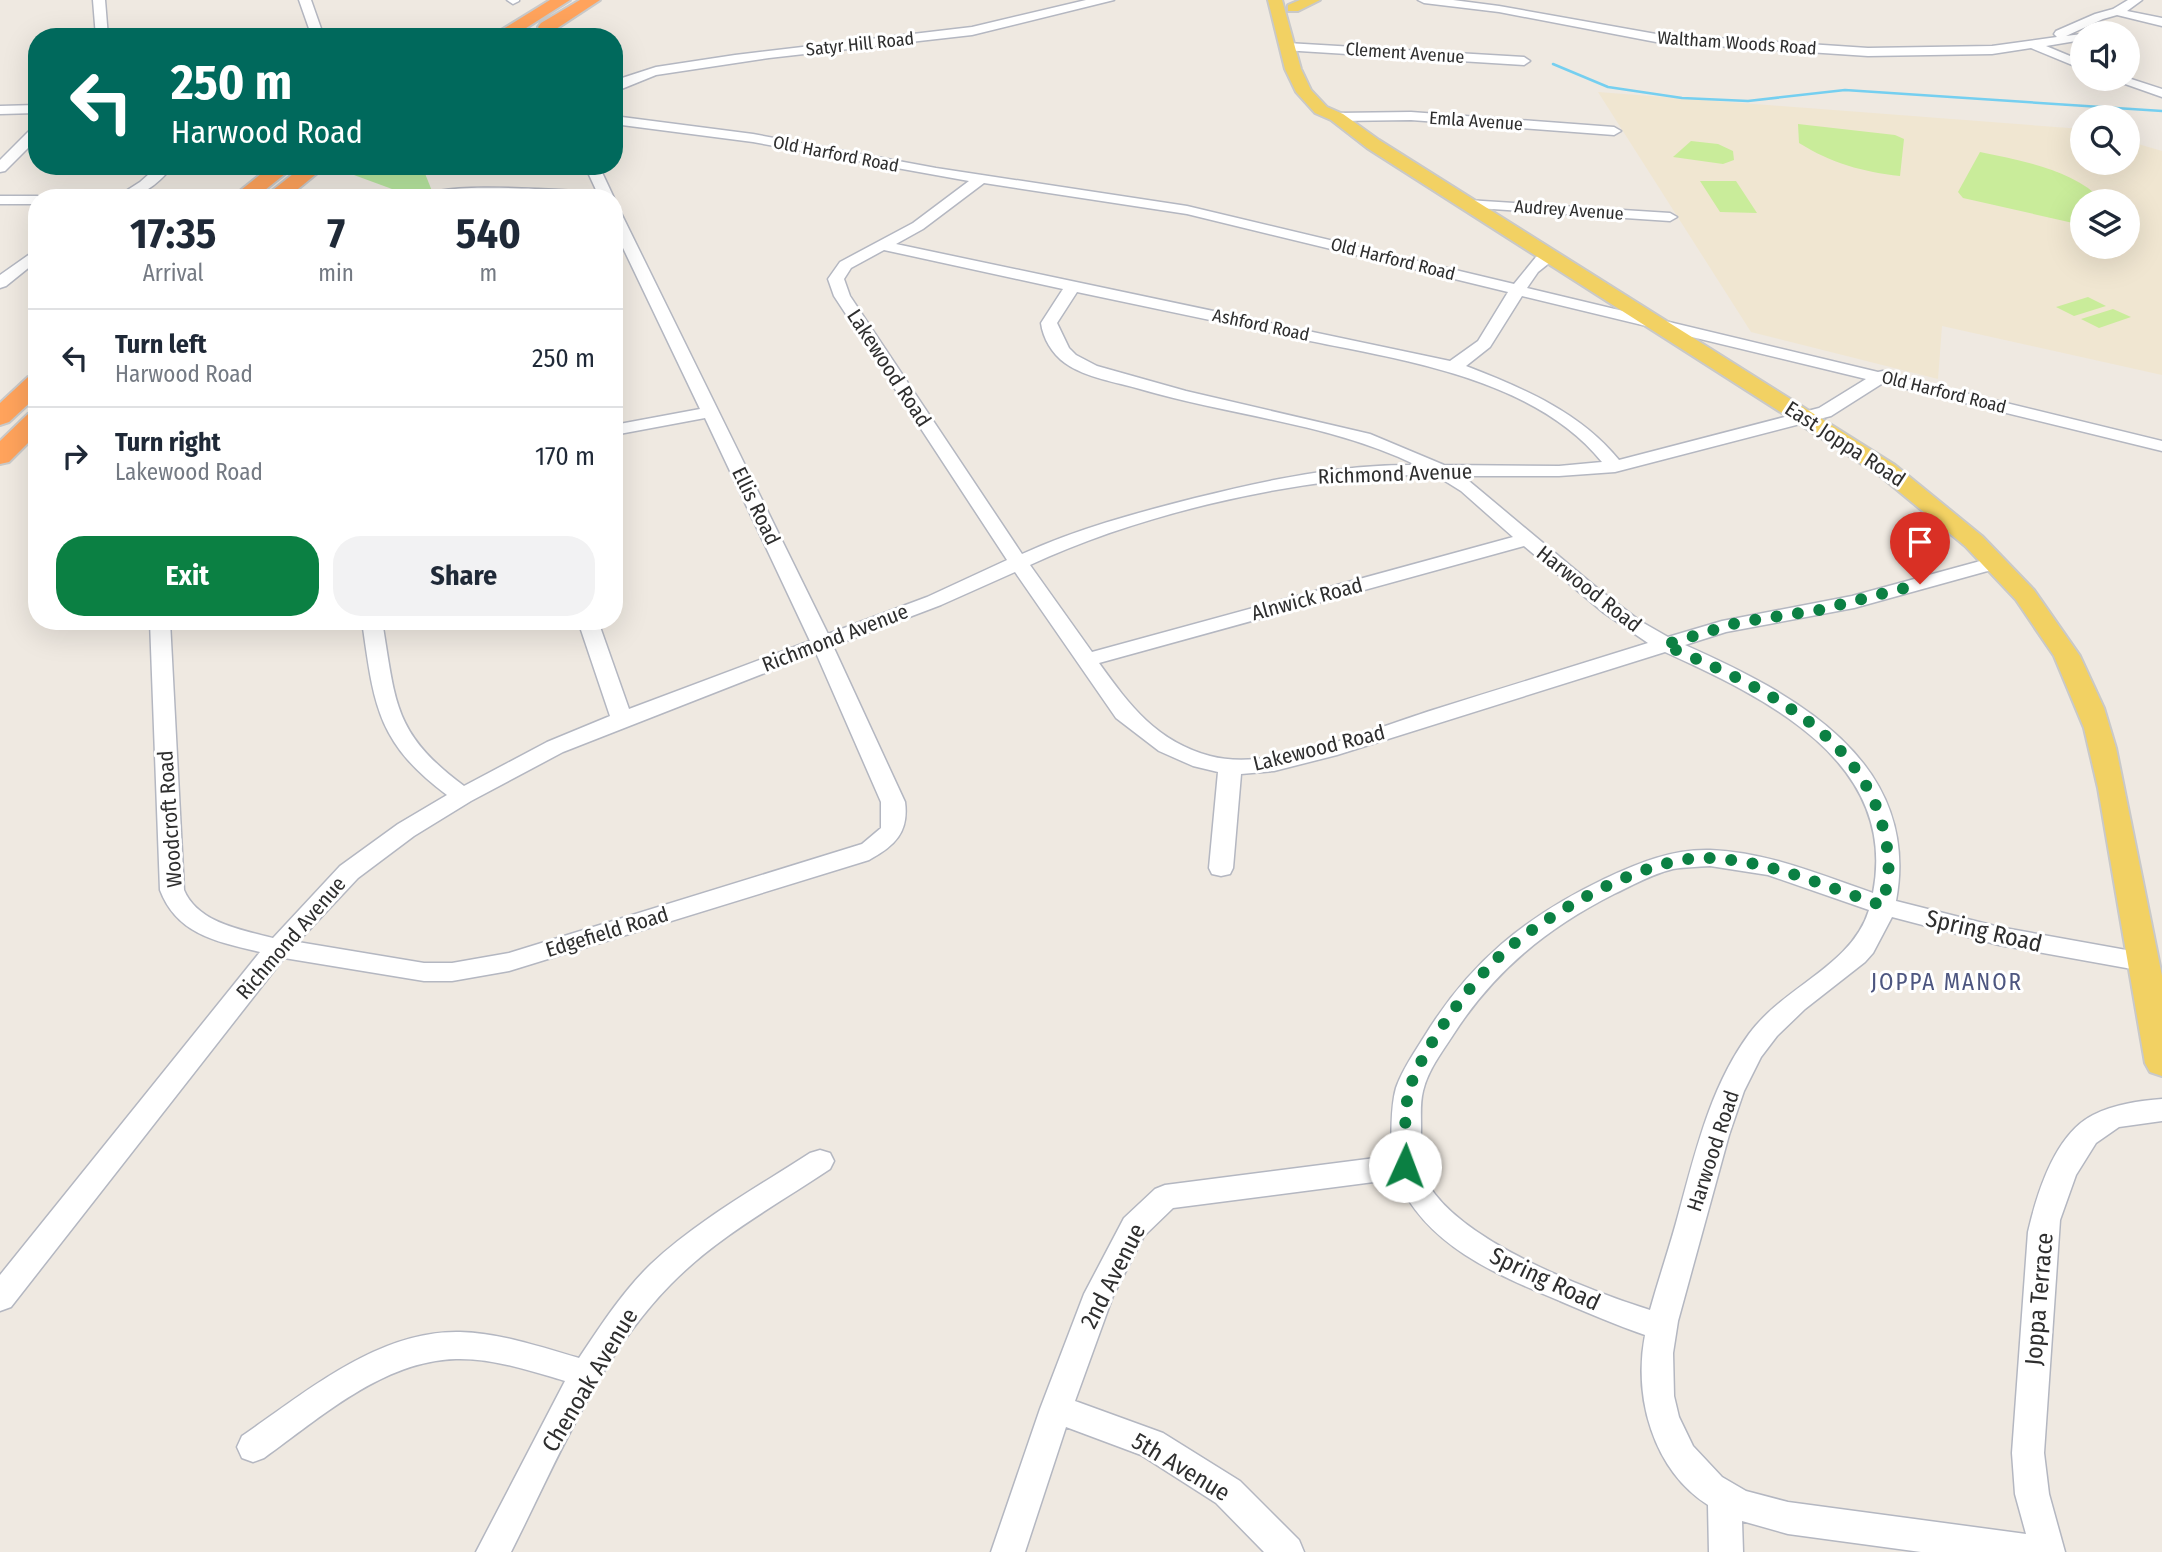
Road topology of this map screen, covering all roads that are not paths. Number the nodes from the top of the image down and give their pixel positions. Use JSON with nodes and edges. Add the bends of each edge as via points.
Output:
{"nodes":[{"id":1,"x":99,"y":0,"type":"edge"},
{"id":2,"x":305,"y":0,"type":"edge"},
{"id":3,"x":562,"y":0,"type":"edge"},
{"id":4,"x":592,"y":0,"type":"edge"},
{"id":5,"x":1108,"y":0,"type":"edge"},
{"id":6,"x":1275,"y":0,"type":"edge"},
{"id":7,"x":1313,"y":0,"type":"edge"},
{"id":8,"x":1424,"y":0,"type":"edge"},
{"id":9,"x":2136,"y":0,"type":"edge"},
{"id":10,"x":2117,"y":12,"type":"junction"},
{"id":11,"x":2114,"y":21,"type":"edge"},
{"id":12,"x":2162,"y":22,"type":"edge"},
{"id":13,"x":101,"y":28,"type":"edge"},
{"id":14,"x":315,"y":28,"type":"edge"},
{"id":15,"x":514,"y":28,"type":"edge"},
{"id":16,"x":545,"y":28,"type":"edge"},
{"id":17,"x":1301,"y":35,"type":"edge"},
{"id":18,"x":2070,"y":39,"type":"edge"},
{"id":19,"x":2052,"y":41,"type":"junction"},
{"id":20,"x":2034,"y":45,"type":"junction"},
{"id":21,"x":1287,"y":47,"type":"junction"},
{"id":22,"x":2070,"y":60,"type":"edge"},
{"id":23,"x":1524,"y":61,"type":"dead end"},
{"id":24,"x":623,"y":83,"type":"edge"},
{"id":25,"x":2140,"y":86,"type":"edge"},
{"id":26,"x":2162,"y":93,"type":"edge"},
{"id":27,"x":28,"y":109,"type":"edge"},
{"id":28,"x":0,"y":110,"type":"edge"},
{"id":29,"x":1337,"y":117,"type":"junction"},
{"id":30,"x":623,"y":121,"type":"edge"},
{"id":31,"x":1614,"y":131,"type":"dead end"},
{"id":32,"x":28,"y":140,"type":"edge"},
{"id":33,"x":0,"y":168,"type":"edge"},
{"id":34,"x":156,"y":175,"type":"edge"},
{"id":35,"x":273,"y":175,"type":"edge"},
{"id":36,"x":304,"y":175,"type":"edge"},
{"id":37,"x":981,"y":179,"type":"junction"},
{"id":38,"x":137,"y":189,"type":"edge"},
{"id":39,"x":253,"y":189,"type":"edge"},
{"id":40,"x":285,"y":189,"type":"edge"},
{"id":41,"x":0,"y":200,"type":"edge"},
{"id":42,"x":28,"y":200,"type":"edge"},
{"id":43,"x":1467,"y":204,"type":"junction"},
{"id":44,"x":1670,"y":217,"type":"dead end"},
{"id":45,"x":623,"y":231,"type":"edge"},
{"id":46,"x":880,"y":244,"type":"junction"},
{"id":47,"x":1550,"y":256,"type":"junction"},
{"id":48,"x":28,"y":260,"type":"edge"},
{"id":49,"x":0,"y":283,"type":"edge"},
{"id":50,"x":1073,"y":285,"type":"junction"},
{"id":51,"x":1519,"y":289,"type":"junction"},
{"id":52,"x":1654,"y":321,"type":"junction"},
{"id":53,"x":1453,"y":367,"type":"junction"},
{"id":54,"x":1883,"y":376,"type":"junction"},
{"id":55,"x":28,"y":391,"type":"edge"},
{"id":56,"x":711,"y":412,"type":"junction"},
{"id":57,"x":0,"y":417,"type":"edge"},
{"id":58,"x":1806,"y":418,"type":"junction"},
{"id":59,"x":28,"y":428,"type":"edge"},
{"id":60,"x":623,"y":428,"type":"edge"},
{"id":61,"x":1372,"y":440,"type":"junction"},
{"id":62,"x":2162,"y":446,"type":"edge"},
{"id":63,"x":0,"y":456,"type":"edge"},
{"id":64,"x":1615,"y":467,"type":"junction"},
{"id":65,"x":1371,"y":471,"type":"junction"},
{"id":66,"x":1443,"y":471,"type":"junction"},
{"id":67,"x":1527,"y":539,"type":"junction"},
{"id":68,"x":1019,"y":562,"type":"junction"},
{"id":69,"x":1995,"y":563,"type":"junction"},
{"id":70,"x":160,"y":630,"type":"edge"},
{"id":71,"x":374,"y":630,"type":"edge"},
{"id":72,"x":592,"y":630,"type":"edge"},
{"id":73,"x":822,"y":643,"type":"junction"},
{"id":74,"x":1664,"y":645,"type":"junction"},
{"id":75,"x":1086,"y":660,"type":"junction"},
{"id":76,"x":622,"y":719,"type":"junction"},
{"id":77,"x":1230,"y":767,"type":"junction"},
{"id":78,"x":463,"y":796,"type":"junction"},
{"id":79,"x":893,"y":802,"type":"joint"},
{"id":80,"x":1221,"y":868,"type":"dead end"},
{"id":81,"x":1881,"y":905,"type":"junction"},
{"id":82,"x":278,"y":948,"type":"junction"},
{"id":83,"x":2143,"y":962,"type":"junction"},
{"id":84,"x":2162,"y":1063,"type":"edge"},
{"id":85,"x":2162,"y":1110,"type":"edge"},
{"id":86,"x":820,"y":1161,"type":"dead end"},
{"id":87,"x":1405,"y":1166,"type":"junction"},
{"id":88,"x":0,"y":1298,"type":"edge"},
{"id":89,"x":1662,"y":1328,"type":"junction"},
{"id":90,"x":587,"y":1374,"type":"junction"},
{"id":91,"x":1056,"y":1409,"type":"junction"},
{"id":92,"x":253,"y":1447,"type":"dead end"},
{"id":93,"x":1725,"y":1498,"type":"junction"},
{"id":94,"x":493,"y":1552,"type":"edge"},
{"id":95,"x":1008,"y":1552,"type":"edge"},
{"id":96,"x":1287,"y":1552,"type":"edge"},
{"id":97,"x":1726,"y":1552,"type":"edge"},
{"id":98,"x":2041,"y":1552,"type":"edge"},
{"id":99,"x":2048,"y":1552,"type":"edge"}],
"edges":[{"from":1,"to":13,"type":"street"},
{"from":2,"to":14,"type":"street"},
{"from":3,"to":15,"type":"highway"},
{"from":4,"to":16,"type":"highway"},
{"from":5,"to":24,"type":"street","name":"Satyr Hill Road","via":[[973,31],[678,68]]},
{"from":6,"to":21,"type":"main road","name":"East Joppa Road"},
{"from":7,"to":17,"type":"main road"},
{"from":8,"to":20,"type":"street","name":"Waltham Woods Road","via":[[1711,43],[1913,53]]},
{"from":9,"to":10,"type":"street","name":"Waltham Woods Road"},
{"from":10,"to":11,"type":"street","name":"Waltham Woods Road"},
{"from":10,"to":12,"type":"street"},
{"from":10,"to":19,"type":"street","name":"Waltham Woods Road","via":[[2099,16]]},
{"from":17,"to":21,"type":"street","name":"Clement Avenue"},
{"from":17,"to":23,"type":"street","name":"Clement Avenue"},
{"from":17,"to":29,"type":"main road","name":"East Joppa Road","via":[[1322,90],[1339,110]]},
{"from":18,"to":19,"type":"street","name":"Waltham Woods Road"},
{"from":19,"to":20,"type":"street","name":"Waltham Woods Road"},
{"from":20,"to":22,"type":"street"},
{"from":21,"to":29,"type":"main road","name":"East Joppa Road","via":[[1304,92],[1321,110]]},
{"from":25,"to":26,"type":"street"},
{"from":27,"to":28,"type":"street"},
{"from":29,"to":31,"type":"street","name":"Emla Avenue","via":[[1411,116]]},
{"from":29,"to":43,"type":"main road","name":"East Joppa Road"},
{"from":30,"to":37,"type":"street","name":"Old Harford Road","via":[[753,138]]},
{"from":32,"to":33,"type":"street"},
{"from":34,"to":38,"type":"street"},
{"from":35,"to":39,"type":"highway"},
{"from":36,"to":40,"type":"highway"},
{"from":37,"to":46,"type":"street","name":"Lakewood Road","via":[[919,226]]},
{"from":37,"to":51,"type":"street","name":"Old Harford Road","via":[[1187,210]]},
{"from":41,"to":42,"type":"street"},
{"from":43,"to":44,"type":"street","name":"Audrey Avenue"},
{"from":43,"to":47,"type":"main road","name":"East Joppa Road"},
{"from":45,"to":56,"type":"street","name":"Ellis Road"},
{"from":46,"to":50,"type":"street","name":"Ashford Road"},
{"from":46,"to":68,"type":"street","name":"Lakewood Road","via":[[845,265],[838,272],[838,286]]},
{"from":47,"to":51,"type":"street","via":[[1543,258]]},
{"from":47,"to":52,"type":"main road","name":"East Joppa Road"},
{"from":48,"to":49,"type":"street"},
{"from":50,"to":53,"type":"street","name":"Ashford Road"},
{"from":50,"to":61,"type":"street","name":"Harwood Road","via":[[1049,323],[1060,348],[1080,364],[1145,386]]},
{"from":51,"to":52,"type":"street","name":"Old Harford Road"},
{"from":51,"to":53,"type":"street","via":[[1483,345]]},
{"from":52,"to":54,"type":"street","name":"Old Harford Road"},
{"from":52,"to":58,"type":"main road","name":"East Joppa Road"},
{"from":53,"to":64,"type":"street","name":"Ashford Road","via":[[1561,418]]},
{"from":54,"to":58,"type":"street","name":"Richmond Avenue","via":[[1825,412]]},
{"from":54,"to":62,"type":"street","name":"Old Harford Road"},
{"from":55,"to":57,"type":"highway"},
{"from":56,"to":60,"type":"street"},
{"from":56,"to":73,"type":"street","name":"Ellis Road"},
{"from":58,"to":64,"type":"street","name":"Richmond Avenue"},
{"from":58,"to":69,"type":"main road","name":"East Joppa Road","via":[[1910,487]]},
{"from":59,"to":63,"type":"highway"},
{"from":61,"to":65,"type":"street"},
{"from":61,"to":66,"type":"street","name":"Harwood Road"},
{"from":64,"to":66,"type":"street","name":"Richmond Avenue"},
{"from":65,"to":66,"type":"street","name":"Richmond Avenue"},
{"from":65,"to":68,"type":"street","name":"Richmond Avenue","via":[[1295,480],[1172,509],[1077,537]]},
{"from":66,"to":67,"type":"street","name":"Harwood Road"},
{"from":67,"to":74,"type":"street","name":"Harwood Road","via":[[1631,624]]},
{"from":67,"to":75,"type":"street","name":"Alnwick Road"},
{"from":68,"to":73,"type":"street","name":"Richmond Avenue","via":[[934,601]]},
{"from":68,"to":75,"type":"street","name":"Lakewood Road"},
{"from":69,"to":74,"type":"street","name":"Lakewood Road","via":[[1842,605],[1740,622]]},
{"from":69,"to":83,"type":"main road","name":"East Joppa Road","via":[[2048,626],[2086,697],[2112,789]]},
{"from":70,"to":82,"type":"street","name":"Woodcroft Road","via":[[172,890],[188,915],[219,933]]},
{"from":71,"to":78,"type":"street","via":[[390,719],[400,740],[416,759]]},
{"from":72,"to":76,"type":"street"},
{"from":73,"to":76,"type":"street","name":"Richmond Avenue"},
{"from":73,"to":79,"type":"street","name":"Ellis Road"},
{"from":74,"to":77,"type":"street","name":"Lakewood Road","via":[[1329,750],[1274,764]]},
{"from":74,"to":81,"type":"street","name":"Harwood Road","via":[[1779,700],[1815,726],[1847,758],[1881,818],[1890,863]]},
{"from":75,"to":77,"type":"street","name":"Lakewood Road","via":[[1124,713],[1148,735],[1184,754]]},
{"from":76,"to":78,"type":"street","name":"Richmond Avenue","via":[[555,747]]},
{"from":77,"to":80,"type":"street"},
{"from":78,"to":82,"type":"street","name":"Richmond Avenue","via":[[349,872]]},
{"from":79,"to":82,"type":"street","name":"Edgefield Road","via":[[896,819],[891,833],[861,854],[509,962],[424,972]]},
{"from":81,"to":83,"type":"street","name":"Spring Road","via":[[1979,933]]},
{"from":81,"to":87,"type":"street","name":"Spring Road","via":[[1791,872],[1707,858],[1647,868],[1600,891],[1527,934],[1460,1000],[1410,1088]]},
{"from":81,"to":89,"type":"street","name":"Harwood Road","via":[[1863,948],[1784,1010],[1740,1071],[1710,1150]]},
{"from":82,"to":88,"type":"street","name":"Richmond Avenue"},
{"from":83,"to":84,"type":"main road","name":"East Joppa Road"},
{"from":85,"to":99,"type":"street","name":"Joppa Terrace","via":[[2137,1112],[2096,1125],[2085,1135],[2048,1205],[2028,1453],[2032,1494]]},
{"from":86,"to":90,"type":"street","name":"Chenoak Avenue","via":[[661,1274]]},
{"from":87,"to":89,"type":"street","name":"Spring Road","via":[[1437,1215],[1479,1249],[1510,1268]]},
{"from":87,"to":91,"type":"street","name":"2nd Avenue","via":[[1165,1196],[1134,1227],[1099,1294]]},
{"from":89,"to":93,"type":"street","via":[[1656,1373],[1657,1399],[1665,1424],[1689,1467]]},
{"from":90,"to":92,"type":"street","via":[[474,1346],[418,1351],[352,1380]]},
{"from":90,"to":94,"type":"street","name":"Chenoak Avenue"},
{"from":91,"to":95,"type":"street","name":"2nd Avenue"},
{"from":91,"to":96,"type":"street","name":"5th Avenue","via":[[1152,1444],[1228,1492]]},
{"from":93,"to":97,"type":"street"},
{"from":93,"to":98,"type":"street","via":[[1788,1518]]}]}
